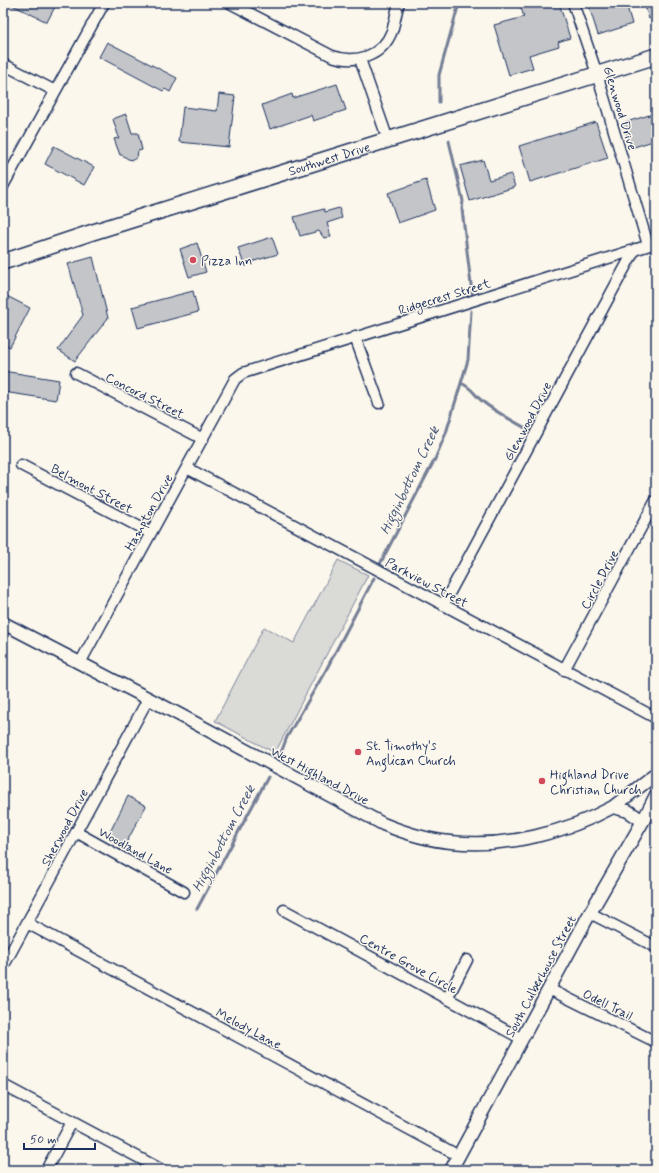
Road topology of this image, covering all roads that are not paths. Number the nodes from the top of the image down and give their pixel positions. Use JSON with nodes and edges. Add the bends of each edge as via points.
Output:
{"nodes":[{"id":1,"x":104,"y":3,"type":"edge"},
{"id":2,"x":230,"y":3,"type":"edge"},
{"id":3,"x":399,"y":3,"type":"edge"},
{"id":4,"x":573,"y":3,"type":"edge"},
{"id":5,"x":656,"y":56,"type":"edge"},
{"id":6,"x":360,"y":59,"type":"junction"},
{"id":7,"x":3,"y":64,"type":"edge"},
{"id":8,"x":597,"y":74,"type":"junction"},
{"id":9,"x":54,"y":91,"type":"junction"},
{"id":10,"x":388,"y":140,"type":"junction"},
{"id":11,"x":3,"y":186,"type":"edge"},
{"id":12,"x":652,"y":244,"type":"edge"},
{"id":13,"x":635,"y":249,"type":"junction"},
{"id":14,"x":3,"y":262,"type":"edge"},
{"id":15,"x":355,"y":337,"type":"junction"},
{"id":16,"x":76,"y":373,"type":"dead end"},
{"id":17,"x":240,"y":375,"type":"joint"},
{"id":18,"x":378,"y":403,"type":"dead end"},
{"id":19,"x":202,"y":439,"type":"junction"},
{"id":20,"x":21,"y":465,"type":"dead end"},
{"id":21,"x":187,"y":468,"type":"junction"},
{"id":22,"x":656,"y":500,"type":"edge"},
{"id":23,"x":151,"y":534,"type":"junction"},
{"id":24,"x":443,"y":605,"type":"junction"},
{"id":25,"x":3,"y":623,"type":"edge"},
{"id":26,"x":80,"y":663,"type":"junction"},
{"id":27,"x":564,"y":670,"type":"junction"},
{"id":28,"x":148,"y":699,"type":"junction"},
{"id":29,"x":656,"y":718,"type":"edge"},
{"id":30,"x":656,"y":774,"type":"edge"},
{"id":31,"x":656,"y":796,"type":"edge"},
{"id":32,"x":613,"y":807,"type":"junction"},
{"id":33,"x":643,"y":821,"type":"junction"},
{"id":34,"x":76,"y":832,"type":"junction"},
{"id":35,"x":184,"y":892,"type":"dead end"},
{"id":36,"x":284,"y":910,"type":"dead end"},
{"id":37,"x":590,"y":913,"type":"junction"},
{"id":38,"x":27,"y":923,"type":"junction"},
{"id":39,"x":656,"y":947,"type":"edge"},
{"id":40,"x":467,"y":960,"type":"dead end"},
{"id":41,"x":3,"y":967,"type":"edge"},
{"id":42,"x":549,"y":989,"type":"junction"},
{"id":43,"x":447,"y":999,"type":"junction"},
{"id":44,"x":522,"y":1040,"type":"junction"},
{"id":45,"x":656,"y":1042,"type":"edge"},
{"id":46,"x":3,"y":1085,"type":"edge"},
{"id":47,"x":72,"y":1122,"type":"junction"},
{"id":48,"x":459,"y":1156,"type":"junction"},
{"id":49,"x":46,"y":1170,"type":"edge"},
{"id":50,"x":162,"y":1170,"type":"edge"},
{"id":51,"x":451,"y":1170,"type":"edge"}],
"edges":[{"from":1,"to":9,"type":"street"},
{"from":2,"to":6,"type":"street","via":[[332,56],[348,60]]},
{"from":3,"to":6,"type":"street","via":[[386,42],[372,55]]},
{"from":4,"to":8,"type":"street","name":"Glenwood Drive"},
{"from":5,"to":8,"type":"main road","name":"Southwest Drive"},
{"from":6,"to":10,"type":"street"},
{"from":7,"to":9,"type":"street"},
{"from":8,"to":10,"type":"main road","name":"Southwest Drive"},
{"from":8,"to":12,"type":"street","name":"Glenwood Drive"},
{"from":9,"to":11,"type":"street"},
{"from":10,"to":14,"type":"main road","name":"Southwest Drive"},
{"from":12,"to":13,"type":"street","name":"Ridgecrest Street"},
{"from":13,"to":15,"type":"street","name":"Ridgecrest Street"},
{"from":13,"to":24,"type":"street","name":"Glenwood Drive"},
{"from":15,"to":17,"type":"street","name":"Ridgecrest Street"},
{"from":15,"to":18,"type":"street"},
{"from":16,"to":19,"type":"street","name":"Concord Street"},
{"from":17,"to":19,"type":"street","name":"Hampton Drive","via":[[235,379]]},
{"from":19,"to":21,"type":"street","name":"Hampton Drive"},
{"from":20,"to":23,"type":"street","name":"Belmont Street"},
{"from":21,"to":23,"type":"street","name":"Hampton Drive"},
{"from":21,"to":24,"type":"street","name":"Parkview Street"},
{"from":22,"to":27,"type":"street","name":"Circle Drive"},
{"from":23,"to":26,"type":"street","name":"Hampton Drive"},
{"from":24,"to":27,"type":"street","name":"Parkview Street"},
{"from":25,"to":26,"type":"street","name":"West Highland Drive"},
{"from":26,"to":28,"type":"street","name":"West Highland Drive"},
{"from":27,"to":29,"type":"street","name":"Parkview Street"},
{"from":28,"to":32,"type":"street","name":"West Highland Drive","via":[[383,824],[423,837],[472,843],[520,839],[586,820]]},
{"from":28,"to":34,"type":"street","name":"Sherwood Drive"},
{"from":30,"to":32,"type":"street","name":"West Highland Drive"},
{"from":31,"to":33,"type":"street","name":"South Culberhouse Street"},
{"from":32,"to":33,"type":"street","via":[[628,811]]},
{"from":33,"to":37,"type":"street","name":"South Culberhouse Street"},
{"from":34,"to":35,"type":"street","name":"Woodland Lane"},
{"from":34,"to":38,"type":"street","name":"Sherwood Drive"},
{"from":36,"to":43,"type":"street","name":"Centre Grove Circle"},
{"from":37,"to":39,"type":"street"},
{"from":37,"to":42,"type":"street","name":"South Culberhouse Street"},
{"from":38,"to":41,"type":"street","name":"Sherwood Drive"},
{"from":38,"to":48,"type":"street","name":"Melody Lane"},
{"from":40,"to":43,"type":"street"},
{"from":42,"to":44,"type":"street","name":"South Culberhouse Street"},
{"from":42,"to":45,"type":"street","name":"Odell Trail"},
{"from":43,"to":44,"type":"street","name":"Centre Grove Circle"},
{"from":44,"to":48,"type":"street","name":"South Culberhouse Street"},
{"from":46,"to":47,"type":"street"},
{"from":47,"to":49,"type":"street"},
{"from":47,"to":50,"type":"street"},
{"from":48,"to":51,"type":"street","name":"South Culberhouse Street"}]}
